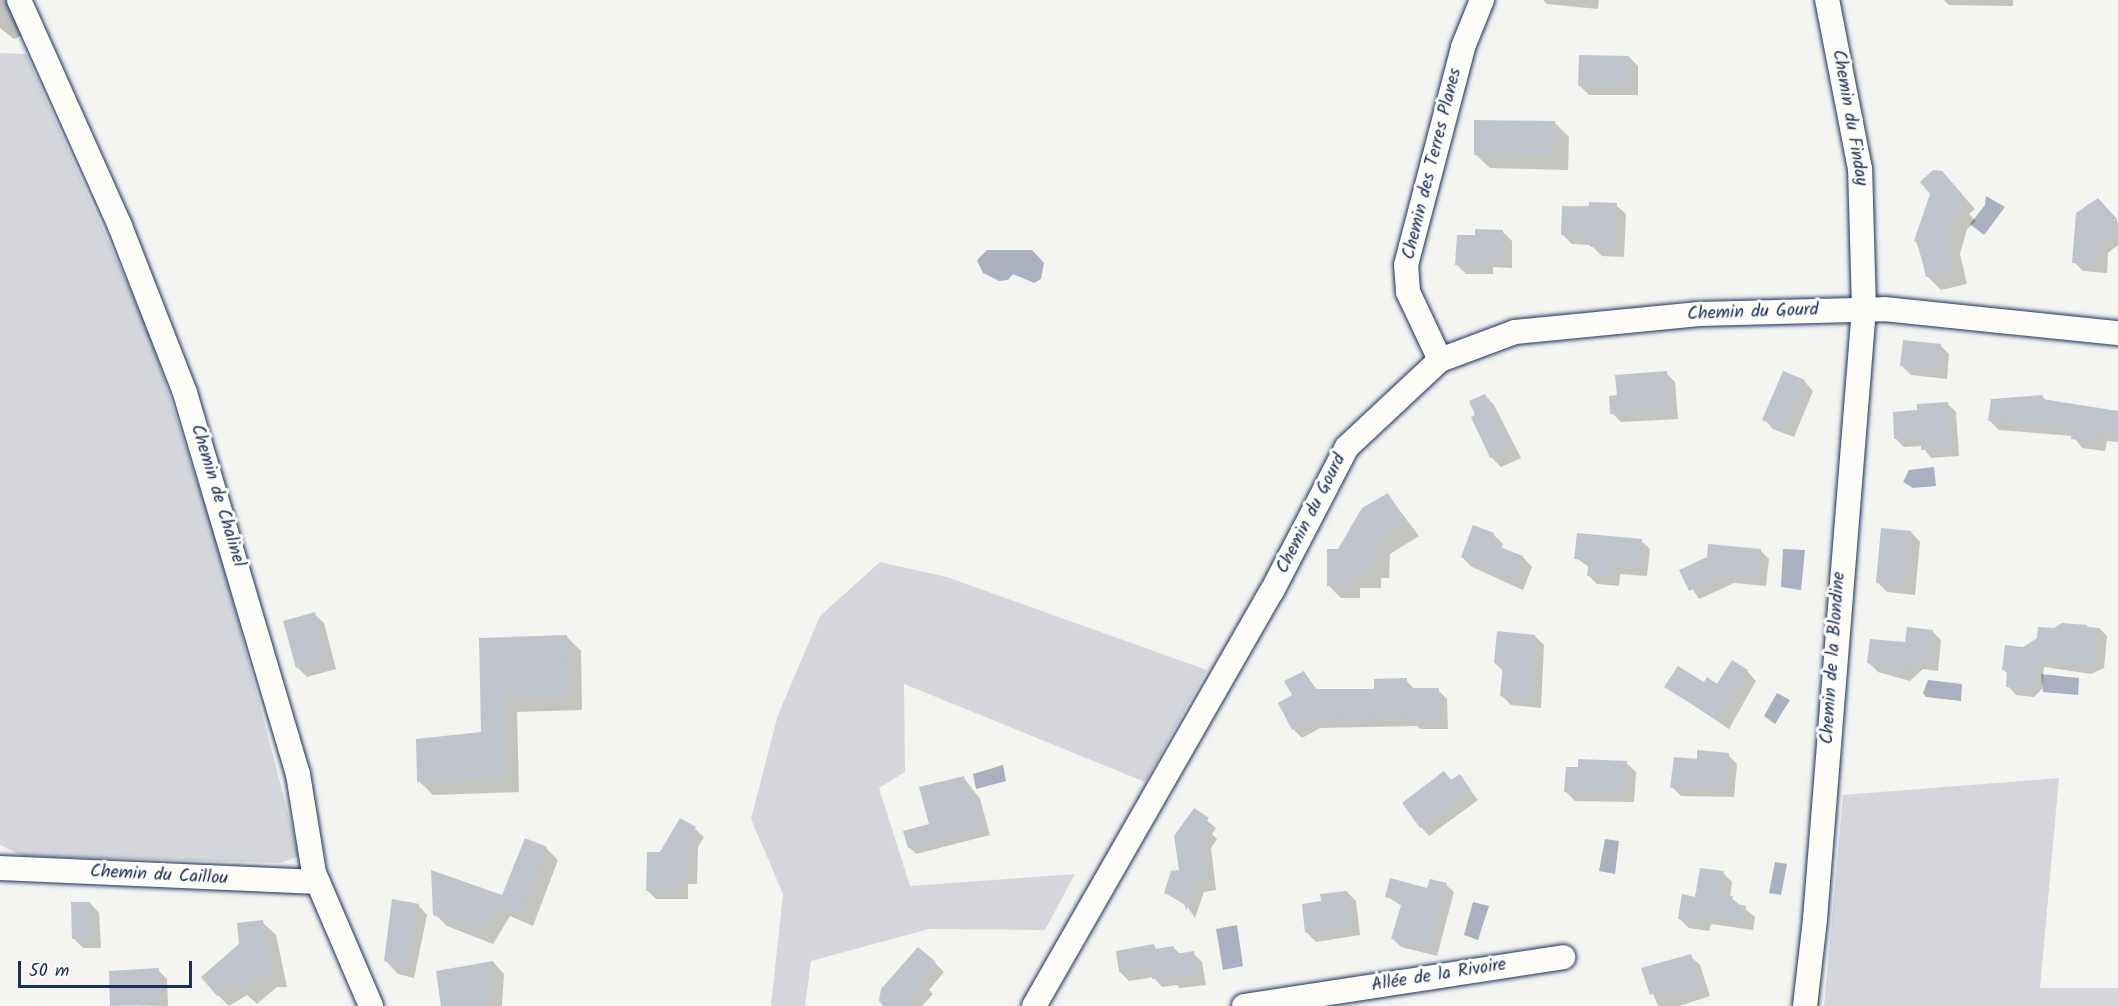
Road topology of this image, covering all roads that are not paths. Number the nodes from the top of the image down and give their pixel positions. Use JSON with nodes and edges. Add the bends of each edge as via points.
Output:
{"nodes":[{"id":1,"x":19,"y":0,"type":"edge"},
{"id":2,"x":1482,"y":0,"type":"edge"},
{"id":3,"x":1827,"y":0,"type":"edge"},
{"id":4,"x":1864,"y":309,"type":"junction"},
{"id":5,"x":2118,"y":333,"type":"edge"},
{"id":6,"x":1440,"y":360,"type":"junction"},
{"id":7,"x":0,"y":868,"type":"edge"},
{"id":8,"x":318,"y":882,"type":"junction"},
{"id":9,"x":1563,"y":957,"type":"dead end"},
{"id":10,"x":371,"y":1006,"type":"edge"},
{"id":11,"x":1034,"y":1006,"type":"edge"},
{"id":12,"x":1244,"y":1006,"type":"edge"},
{"id":13,"x":1805,"y":1006,"type":"edge"}],
"edges":[{"from":1,"to":8,"type":"street","name":"Chemin de Chalinel","via":[[120,226],[185,393],[298,774]]},
{"from":2,"to":6,"type":"street","name":"Chemin des Terres Planes","via":[[1463,47],[1406,265],[1408,292]]},
{"from":3,"to":4,"type":"street","name":"Chemin du Finday","via":[[1860,169]]},
{"from":4,"to":5,"type":"street","name":"Chemin du Gourd"},
{"from":4,"to":6,"type":"street","name":"Chemin du Gourd","via":[[1699,314],[1515,332]]},
{"from":4,"to":13,"type":"street","name":"Chemin de la Blondine"},
{"from":6,"to":11,"type":"street","name":"Chemin du Gourd","via":[[1347,447],[1272,591]]},
{"from":7,"to":8,"type":"street","name":"Chemin du Caillou"},
{"from":8,"to":10,"type":"street","name":"Chemin de Chalinel"},
{"from":9,"to":12,"type":"street","name":"Allée de la Rivoire"}]}
